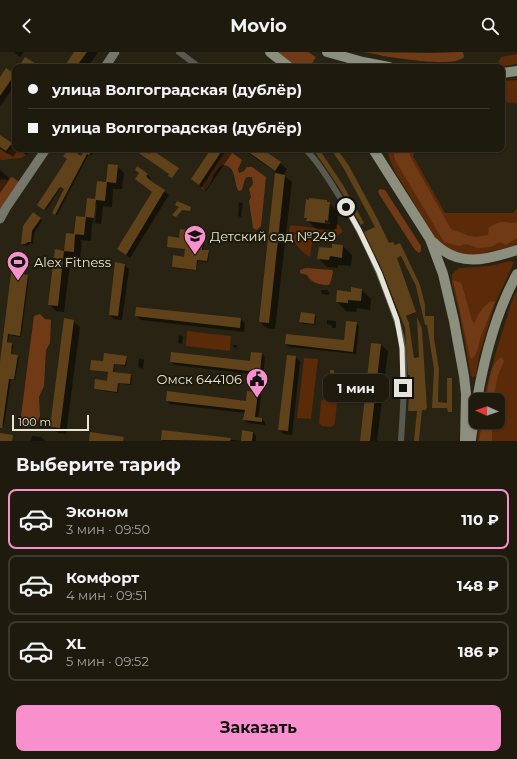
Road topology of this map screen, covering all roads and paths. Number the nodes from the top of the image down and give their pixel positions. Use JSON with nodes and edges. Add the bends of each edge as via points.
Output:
{"nodes":[{"id":1,"x":115,"y":52,"type":"edge"},
{"id":2,"x":179,"y":52,"type":"edge"},
{"id":3,"x":191,"y":52,"type":"edge"},
{"id":4,"x":270,"y":52,"type":"edge"},
{"id":5,"x":327,"y":52,"type":"edge"},
{"id":6,"x":187,"y":58,"type":"junction"},
{"id":7,"x":106,"y":64,"type":"edge"},
{"id":8,"x":195,"y":64,"type":"edge"},
{"id":9,"x":286,"y":64,"type":"edge"},
{"id":10,"x":373,"y":64,"type":"edge"},
{"id":11,"x":517,"y":71,"type":"edge"},
{"id":12,"x":505,"y":73,"type":"edge"},
{"id":13,"x":44,"y":152,"type":"edge"},
{"id":14,"x":308,"y":152,"type":"edge"},
{"id":15,"x":375,"y":152,"type":"edge"},
{"id":16,"x":382,"y":152,"type":"edge"},
{"id":17,"x":385,"y":166,"type":"junction"},
{"id":18,"x":0,"y":219,"type":"edge"},
{"id":19,"x":430,"y":239,"type":"junction"},
{"id":20,"x":517,"y":250,"type":"edge"},
{"id":21,"x":517,"y":274,"type":"edge"},
{"id":22,"x":479,"y":393,"type":"edge"},
{"id":23,"x":473,"y":429,"type":"edge"},
{"id":24,"x":401,"y":441,"type":"edge"},
{"id":25,"x":466,"y":441,"type":"edge"},
{"id":26,"x":471,"y":441,"type":"edge"}],
"edges":[{"from":1,"to":7,"type":"main road"},
{"from":2,"to":6,"type":"street"},
{"from":3,"to":6,"type":"street"},
{"from":4,"to":9,"type":"main road"},
{"from":5,"to":10,"type":"main road"},
{"from":6,"to":8,"type":"street"},
{"from":11,"to":12,"type":"main road"},
{"from":13,"to":18,"type":"main road"},
{"from":14,"to":24,"type":"street","via":[[324,172],[359,230],[397,320],[403,357]]},
{"from":15,"to":17,"type":"main road"},
{"from":16,"to":17,"type":"main road"},
{"from":17,"to":19,"type":"main road"},
{"from":19,"to":20,"type":"main road","via":[[441,251],[456,258],[497,256]]},
{"from":19,"to":25,"type":"main road","via":[[443,274],[464,376]]},
{"from":21,"to":22,"type":"main road","via":[[503,304],[490,343]]},
{"from":23,"to":26,"type":"main road"}]}
